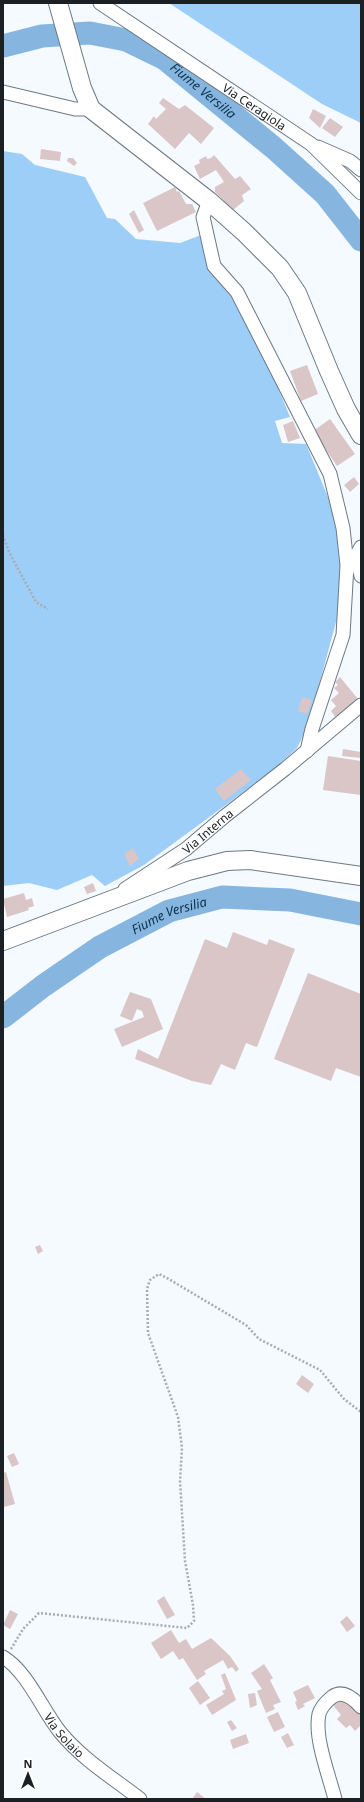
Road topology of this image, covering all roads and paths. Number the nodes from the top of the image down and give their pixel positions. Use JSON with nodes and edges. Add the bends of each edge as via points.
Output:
{"nodes":[{"id":1,"x":100,"y":3,"type":"edge"},
{"id":2,"x":60,"y":9,"type":"edge"},
{"id":3,"x":3,"y":92,"type":"edge"},
{"id":4,"x":91,"y":109,"type":"junction"},
{"id":5,"x":311,"y":144,"type":"junction"},
{"id":6,"x":361,"y":170,"type":"edge"},
{"id":7,"x":361,"y":193,"type":"edge"},
{"id":8,"x":209,"y":201,"type":"junction"},
{"id":9,"x":361,"y":435,"type":"edge"},
{"id":10,"x":3,"y":535,"type":"edge"},
{"id":11,"x":361,"y":547,"type":"edge"},
{"id":12,"x":361,"y":576,"type":"edge"},
{"id":13,"x":48,"y":609,"type":"dead end"},
{"id":14,"x":361,"y":705,"type":"edge"},
{"id":15,"x":307,"y":751,"type":"junction"},
{"id":16,"x":361,"y":876,"type":"edge"},
{"id":17,"x":102,"y":904,"type":"junction"},
{"id":18,"x":3,"y":941,"type":"edge"},
{"id":19,"x":361,"y":1412,"type":"edge"},
{"id":20,"x":4,"y":1658,"type":"edge"},
{"id":21,"x":361,"y":1707,"type":"edge"},
{"id":22,"x":140,"y":1799,"type":"edge"},
{"id":23,"x":335,"y":1799,"type":"edge"}],
"edges":[{"from":1,"to":5,"type":"street","name":"Via Ceragiola"},
{"from":2,"to":4,"type":"main road","via":[[82,88]]},
{"from":3,"to":4,"type":"street","via":[[76,109]]},
{"from":4,"to":8,"type":"main road"},
{"from":5,"to":6,"type":"street","via":[[350,161]]},
{"from":5,"to":7,"type":"street","name":"Via Ceragiola"},
{"from":8,"to":9,"type":"main road","via":[[280,268],[297,293],[346,409]]},
{"from":8,"to":15,"type":"street","via":[[203,217],[214,266],[236,292],[330,474],[343,528],[347,565],[343,635]]},
{"from":10,"to":13,"type":"path","via":[[9,552],[36,602]]},
{"from":11,"to":12,"type":"street","via":[[356,556]]},
{"from":14,"to":15,"type":"street","name":"Via Interna"},
{"from":15,"to":17,"type":"street","name":"Via Interna","via":[[186,850]]},
{"from":16,"to":17,"type":"main road","via":[[250,860],[227,861],[188,871]]},
{"from":17,"to":18,"type":"main road"},
{"from":19,"to":20,"type":"path","via":[[344,1399],[320,1370],[259,1339],[246,1325],[167,1278],[159,1274],[150,1280],[147,1289],[148,1333],[178,1417],[182,1448],[180,1480],[185,1561],[194,1621],[187,1628],[39,1613],[23,1629]]},
{"from":20,"to":22,"type":"street","name":"Via Solaio","via":[[26,1680],[59,1731],[73,1746]]},
{"from":21,"to":23,"type":"street","via":[[351,1697],[334,1695],[319,1713],[320,1741]]}]}
